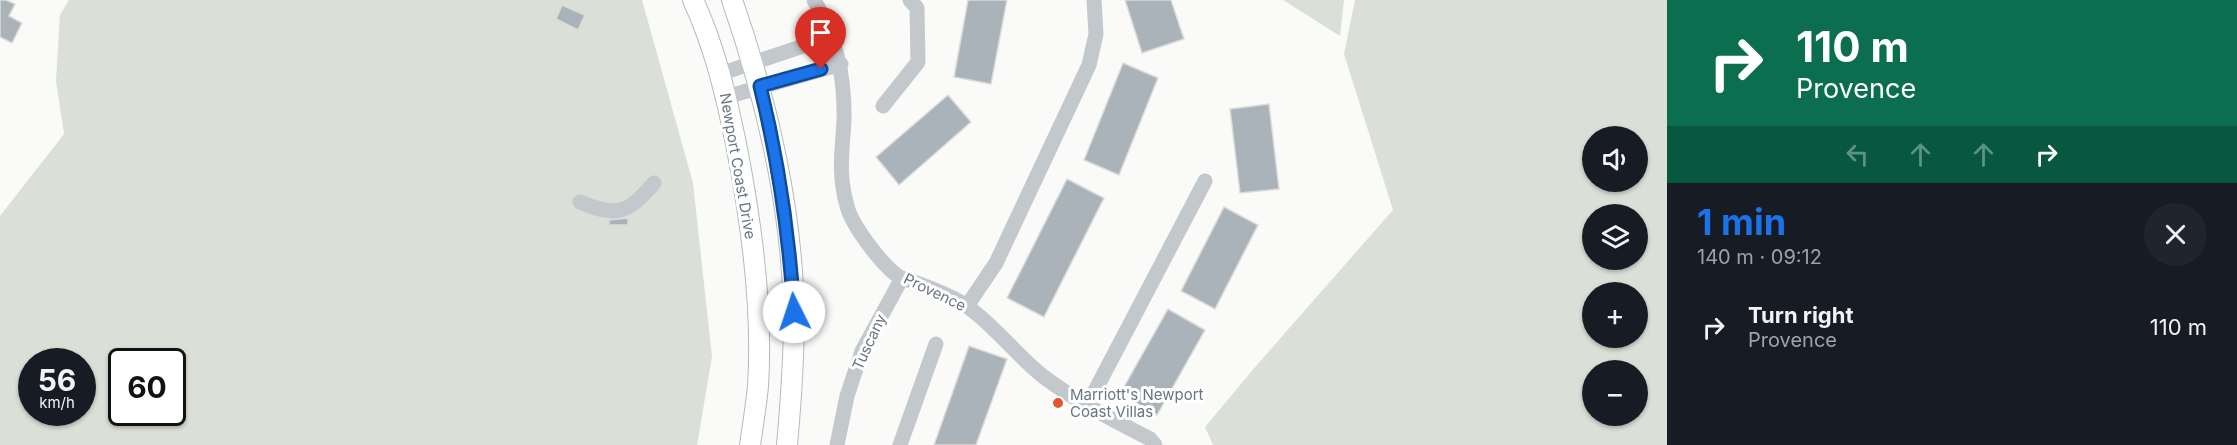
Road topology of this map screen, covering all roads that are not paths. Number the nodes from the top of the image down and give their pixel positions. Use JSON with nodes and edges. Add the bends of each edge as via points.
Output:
{"nodes":[{"id":1,"x":693,"y":0,"type":"edge"},
{"id":2,"x":732,"y":0,"type":"edge"},
{"id":3,"x":814,"y":0,"type":"edge"},
{"id":4,"x":910,"y":0,"type":"edge"},
{"id":5,"x":1094,"y":0,"type":"edge"},
{"id":6,"x":833,"y":36,"type":"junction"},
{"id":7,"x":754,"y":63,"type":"junction"},
{"id":8,"x":841,"y":64,"type":"junction"},
{"id":9,"x":720,"y":74,"type":"junction"},
{"id":10,"x":760,"y":86,"type":"junction"},
{"id":11,"x":726,"y":97,"type":"junction"},
{"id":12,"x":883,"y":106,"type":"dead end"},
{"id":13,"x":1205,"y":181,"type":"dead end"},
{"id":14,"x":654,"y":183,"type":"dead end"},
{"id":15,"x":580,"y":202,"type":"dead end"},
{"id":16,"x":902,"y":278,"type":"junction"},
{"id":17,"x":967,"y":306,"type":"junction"},
{"id":18,"x":936,"y":344,"type":"dead end"},
{"id":19,"x":1087,"y":406,"type":"junction"},
{"id":20,"x":750,"y":445,"type":"edge"},
{"id":21,"x":787,"y":445,"type":"edge"},
{"id":22,"x":837,"y":445,"type":"edge"},
{"id":23,"x":900,"y":445,"type":"edge"},
{"id":24,"x":1155,"y":445,"type":"edge"}],
"edges":[{"from":1,"to":9,"type":"main road","name":"Newport Coast Drive"},
{"from":2,"to":7,"type":"main road"},
{"from":3,"to":6,"type":"street","name":"Provence"},
{"from":4,"to":12,"type":"street","via":[[917,8],[918,62]]},
{"from":5,"to":17,"type":"street","via":[[1096,34],[1089,65],[996,263]]},
{"from":6,"to":7,"type":"street"},
{"from":6,"to":8,"type":"street","name":"Provence"},
{"from":7,"to":9,"type":"street"},
{"from":7,"to":10,"type":"main road"},
{"from":8,"to":10,"type":"street"},
{"from":8,"to":16,"type":"street","name":"Provence","via":[[844,102],[840,176],[848,209],[863,236]]},
{"from":9,"to":11,"type":"main road","name":"Newport Coast Drive"},
{"from":10,"to":11,"type":"street"},
{"from":10,"to":21,"type":"main road","via":[[789,236],[794,312]]},
{"from":11,"to":20,"type":"main road","name":"Newport Coast Drive","via":[[750,214],[757,295],[758,385]]},
{"from":13,"to":19,"type":"street"},
{"from":14,"to":15,"type":"street","via":[[627,209],[600,210]]},
{"from":16,"to":17,"type":"street","name":"Provence"},
{"from":16,"to":22,"type":"street","name":"Tuscany","via":[[862,351]]},
{"from":17,"to":19,"type":"street","name":"Provence","via":[[1044,377]]},
{"from":18,"to":23,"type":"street"},
{"from":19,"to":24,"type":"street","name":"Provence"}]}
